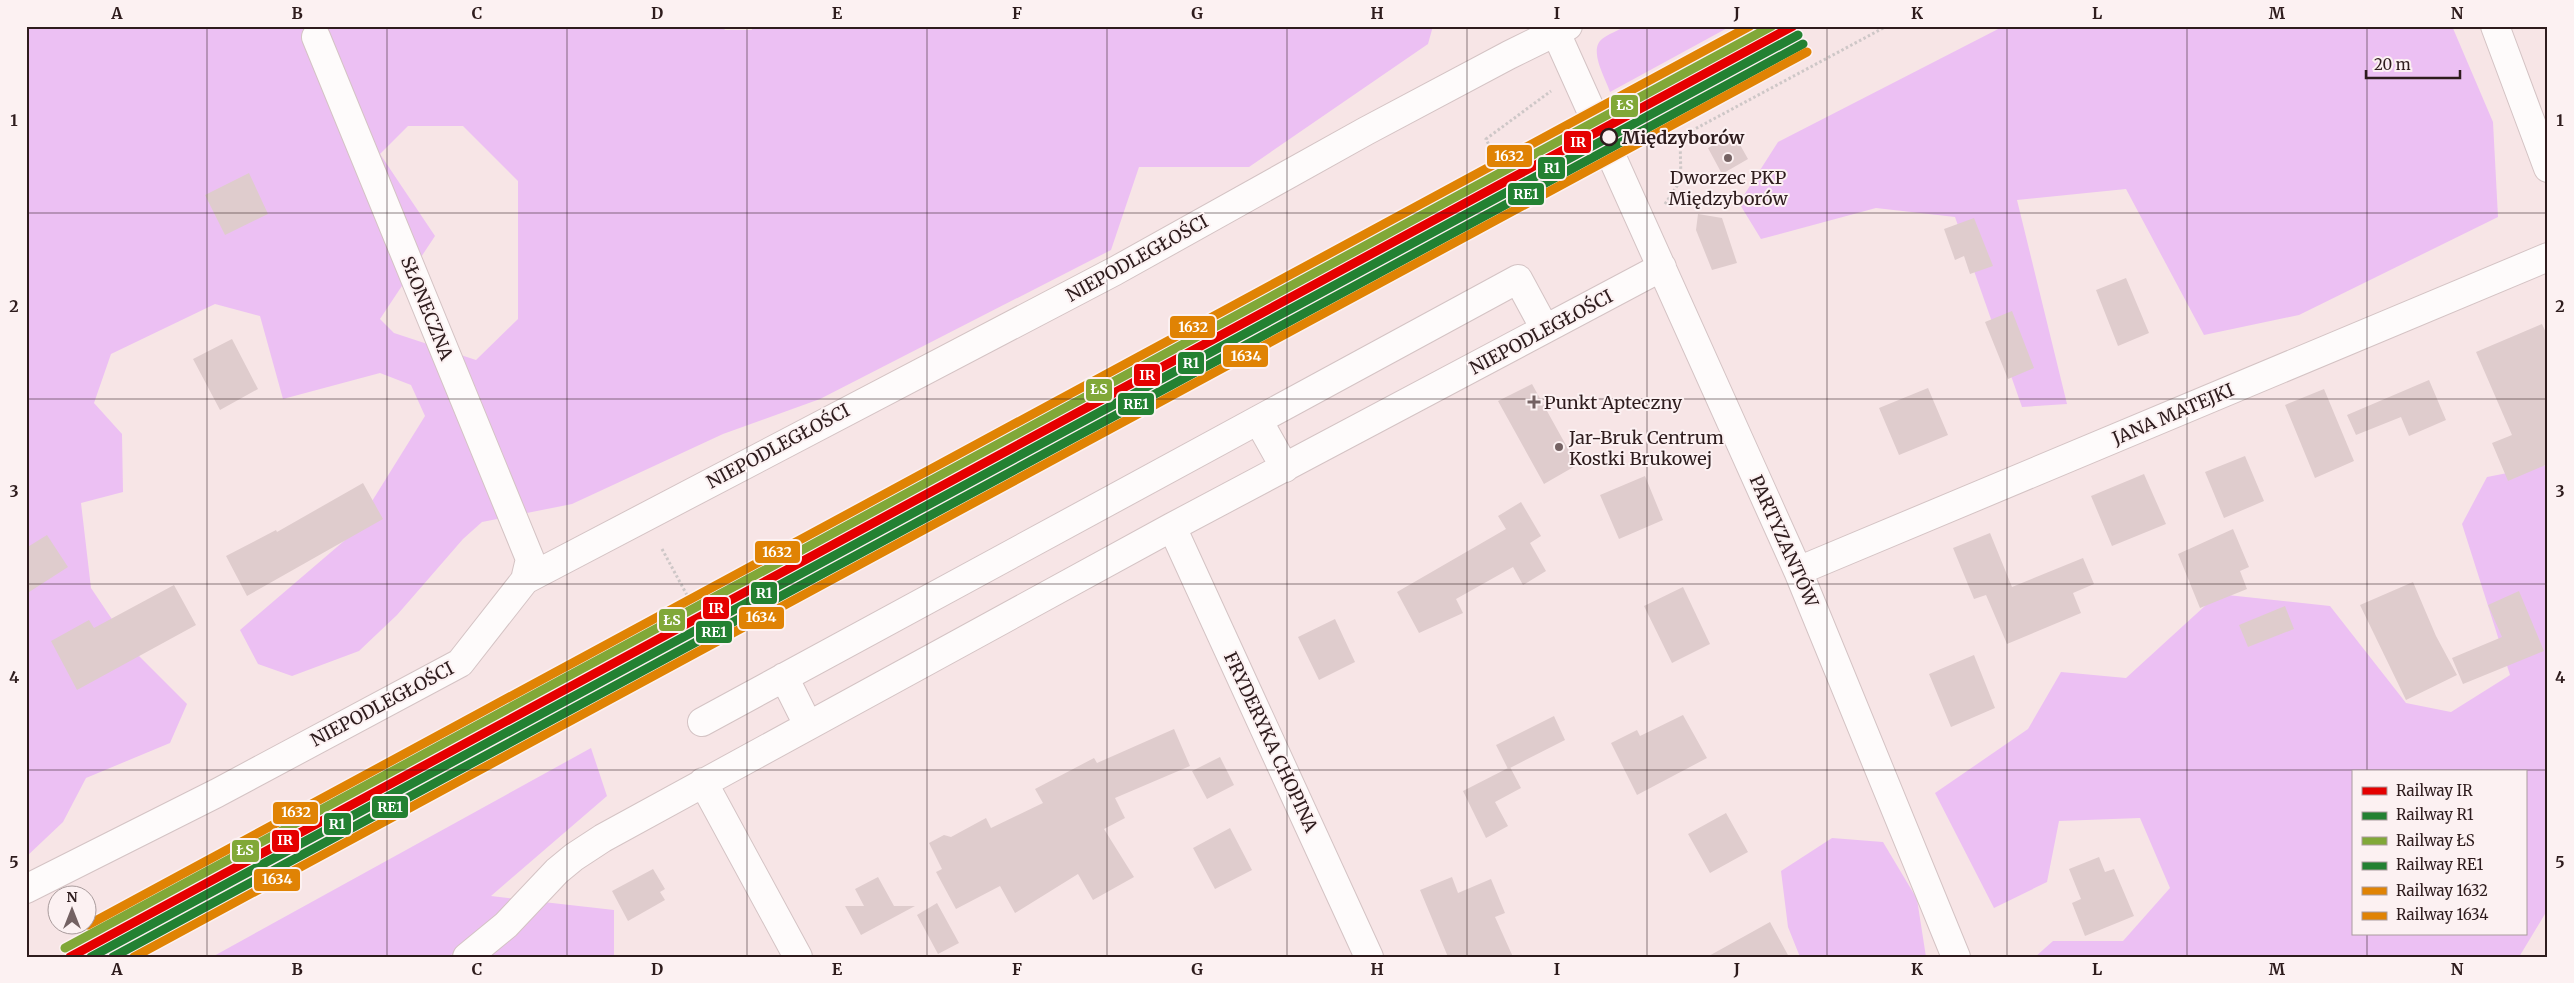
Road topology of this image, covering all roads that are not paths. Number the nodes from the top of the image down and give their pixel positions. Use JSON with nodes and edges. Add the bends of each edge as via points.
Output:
{"nodes":[{"id":1,"x":2495,"y":26,"type":"edge"},
{"id":2,"x":1559,"y":28,"type":"edge"},
{"id":3,"x":316,"y":37,"type":"dead end"},
{"id":4,"x":2548,"y":168,"type":"edge"},
{"id":5,"x":2548,"y":257,"type":"edge"},
{"id":6,"x":1662,"y":267,"type":"junction"},
{"id":7,"x":1545,"y":329,"type":"junction"},
{"id":8,"x":1258,"y":420,"type":"junction"},
{"id":9,"x":1284,"y":468,"type":"junction"},
{"id":10,"x":1172,"y":527,"type":"junction"},
{"id":11,"x":1798,"y":571,"type":"junction"},
{"id":12,"x":525,"y":580,"type":"junction"},
{"id":13,"x":784,"y":677,"type":"junction"},
{"id":14,"x":702,"y":722,"type":"dead end"},
{"id":15,"x":808,"y":725,"type":"junction"},
{"id":16,"x":702,"y":782,"type":"junction"},
{"id":17,"x":26,"y":889,"type":"edge"},
{"id":18,"x":467,"y":957,"type":"edge"},
{"id":19,"x":798,"y":957,"type":"edge"},
{"id":20,"x":1369,"y":957,"type":"edge"},
{"id":21,"x":1956,"y":957,"type":"edge"}],
"edges":[{"from":1,"to":4,"type":"street"},
{"from":2,"to":6,"type":"street","name":"PARTYZANTÓW","via":[[1599,131]]},
{"from":2,"to":12,"type":"street","name":"NIEPODLEGŁOŚCI","via":[[1366,131],[1116,271]]},
{"from":3,"to":12,"type":"street","name":"SŁONECZNA","via":[[530,559]]},
{"from":5,"to":11,"type":"street","name":"JANA MATEJKI"},
{"from":6,"to":7,"type":"street","name":"NIEPODLEGŁOŚCI"},
{"from":6,"to":11,"type":"street","name":"PARTYZANTÓW"},
{"from":7,"to":8,"type":"street","via":[[1518,279]]},
{"from":7,"to":9,"type":"street","name":"NIEPODLEGŁOŚCI"},
{"from":8,"to":9,"type":"street"},
{"from":8,"to":13,"type":"street"},
{"from":9,"to":10,"type":"street","name":"NIEPODLEGŁOŚCI"},
{"from":10,"to":15,"type":"street","name":"NIEPODLEGŁOŚCI"},
{"from":10,"to":20,"type":"street","name":"FRYDERYKA CHOPINA"},
{"from":11,"to":21,"type":"street","name":"PARTYZANTÓW"},
{"from":12,"to":17,"type":"street","name":"NIEPODLEGŁOŚCI","via":[[460,663],[217,794]]},
{"from":13,"to":14,"type":"street"},
{"from":13,"to":15,"type":"street"},
{"from":15,"to":16,"type":"street","name":"NIEPODLEGŁOŚCI"},
{"from":16,"to":18,"type":"street","name":"NIEPODLEGŁOŚCI","via":[[574,856],[506,925]]},
{"from":16,"to":19,"type":"street"}]}
